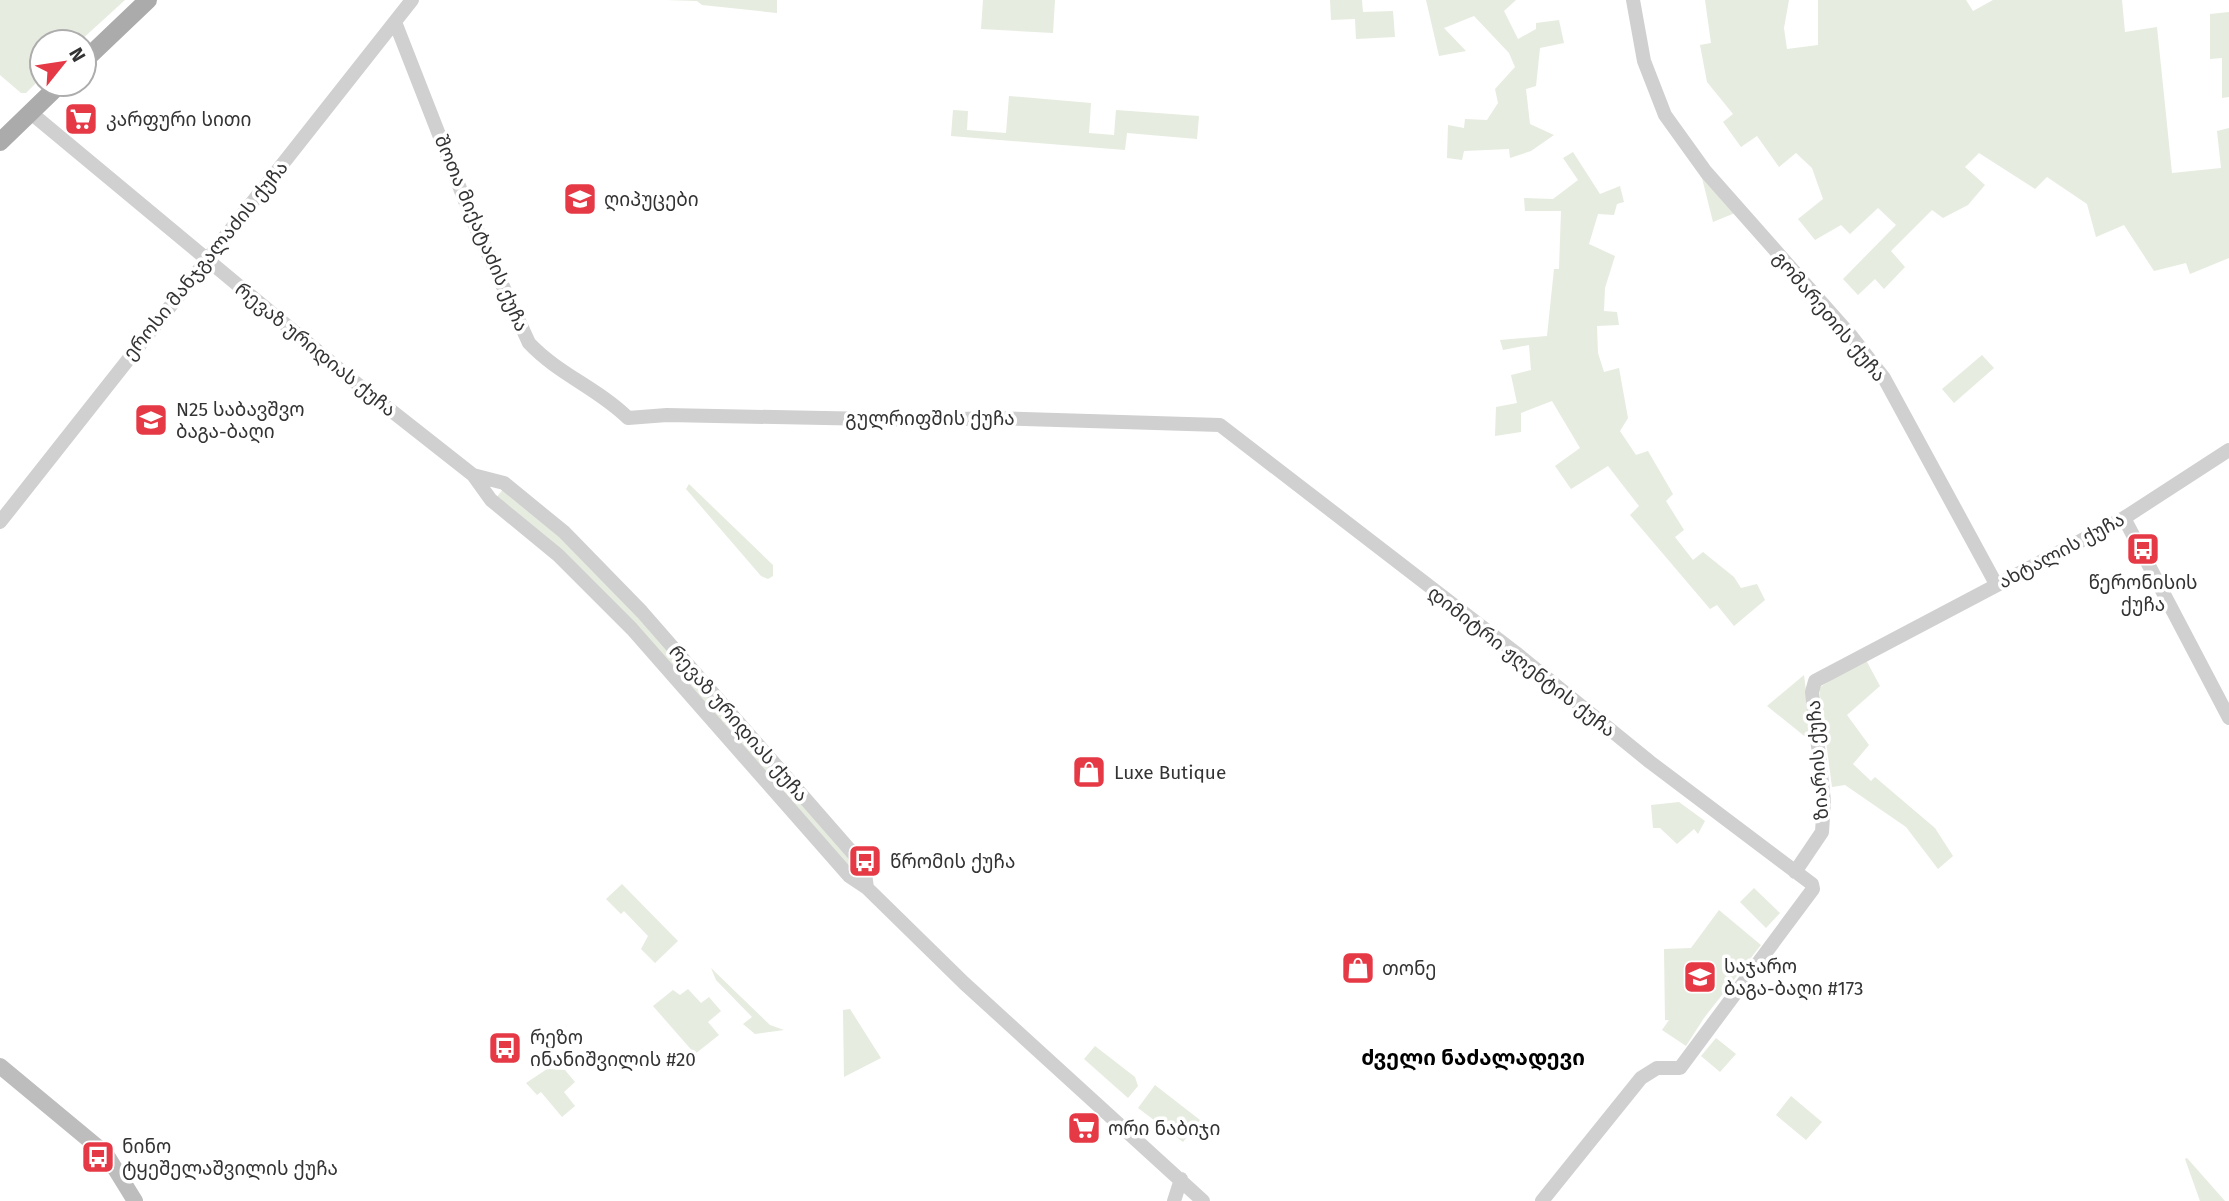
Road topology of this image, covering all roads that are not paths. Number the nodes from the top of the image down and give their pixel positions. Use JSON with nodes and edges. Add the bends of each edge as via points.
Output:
{"nodes":[{"id":1,"x":148,"y":0,"type":"edge"},
{"id":2,"x":412,"y":0,"type":"edge"},
{"id":3,"x":1633,"y":0,"type":"edge"},
{"id":4,"x":395,"y":22,"type":"junction"},
{"id":5,"x":98,"y":48,"type":"edge"},
{"id":6,"x":46,"y":98,"type":"edge"},
{"id":7,"x":31,"y":113,"type":"junction"},
{"id":8,"x":0,"y":142,"type":"edge"},
{"id":9,"x":205,"y":258,"type":"junction"},
{"id":10,"x":628,"y":418,"type":"joint"},
{"id":11,"x":1231,"y":432,"type":"joint"},
{"id":12,"x":2229,"y":450,"type":"edge"},
{"id":13,"x":473,"y":475,"type":"junction"},
{"id":14,"x":504,"y":483,"type":"junction"},
{"id":15,"x":491,"y":500,"type":"junction"},
{"id":16,"x":2123,"y":518,"type":"junction"},
{"id":17,"x":0,"y":522,"type":"edge"},
{"id":18,"x":1996,"y":584,"type":"junction"},
{"id":19,"x":1887,"y":640,"type":"joint"},
{"id":20,"x":2229,"y":718,"type":"edge"},
{"id":21,"x":1795,"y":872,"type":"junction"},
{"id":22,"x":867,"y":888,"type":"junction"},
{"id":23,"x":0,"y":1066,"type":"edge"},
{"id":24,"x":1181,"y":1179,"type":"junction"},
{"id":25,"x":135,"y":1201,"type":"edge"},
{"id":26,"x":1174,"y":1201,"type":"edge"},
{"id":27,"x":1203,"y":1201,"type":"edge"},
{"id":28,"x":1542,"y":1201,"type":"edge"}],
"edges":[{"from":1,"to":5,"type":"main road"},
{"from":2,"to":4,"type":"street","name":"ეროსი მანჯგალაძის ქუჩა"},
{"from":3,"to":18,"type":"street","name":"გომარეთის ქუჩა","via":[[1644,61],[1665,115],[1706,172],[1884,379]]},
{"from":4,"to":9,"type":"street","name":"ეროსი მანჯგალაძის ქუჩა"},
{"from":4,"to":10,"type":"street","name":"შოთა მიქატაძის ქუჩა","via":[[472,219],[529,343]]},
{"from":6,"to":7,"type":"main road"},
{"from":7,"to":8,"type":"main road"},
{"from":7,"to":9,"type":"street","name":"რევაზ ურიდიას ქუჩა"},
{"from":9,"to":13,"type":"street","name":"რევაზ ურიდიას ქუჩა"},
{"from":9,"to":17,"type":"street","name":"ეროსი მანჯგალაძის ქუჩა"},
{"from":10,"to":11,"type":"street","name":"გულრიფშის ქუჩა","via":[[994,418],[1214,425]]},
{"from":11,"to":21,"type":"street","name":"დიმიტრი ჟღენტის ქუჩა"},
{"from":12,"to":16,"type":"street","name":"ახტალის ქუჩა"},
{"from":13,"to":14,"type":"street","name":"რევაზ ურიდიას ქუჩა"},
{"from":13,"to":15,"type":"street","name":"რევაზ ურიდიას ქუჩა"},
{"from":14,"to":15,"type":"street"},
{"from":14,"to":22,"type":"street","name":"რევაზ ურიდიას ქუჩა","via":[[551,520],[642,612],[864,866]]},
{"from":15,"to":22,"type":"street","name":"რევაზ ურიდიას ქუჩა","via":[[558,555],[632,629],[849,876]]},
{"from":16,"to":18,"type":"street","name":"ახტალის ქუჩა"},
{"from":16,"to":20,"type":"street"},
{"from":18,"to":19,"type":"street","name":"ახტალის ქუჩა"},
{"from":19,"to":21,"type":"street","name":"ზიარის ქუჩა","via":[[1813,685],[1825,801],[1822,832]]},
{"from":21,"to":28,"type":"street","name":"დიმიტრი ჟღენტის ქუჩა","via":[[1813,888],[1680,1068],[1657,1068],[1641,1078]]},
{"from":22,"to":24,"type":"street","name":"რევაზ ურიდიას ქუჩა","via":[[964,983]]},
{"from":23,"to":25,"type":"main road","via":[[106,1154]]},
{"from":24,"to":26,"type":"street"},
{"from":24,"to":27,"type":"street","name":"რევაზ ურიდიას ქუჩა"}]}
